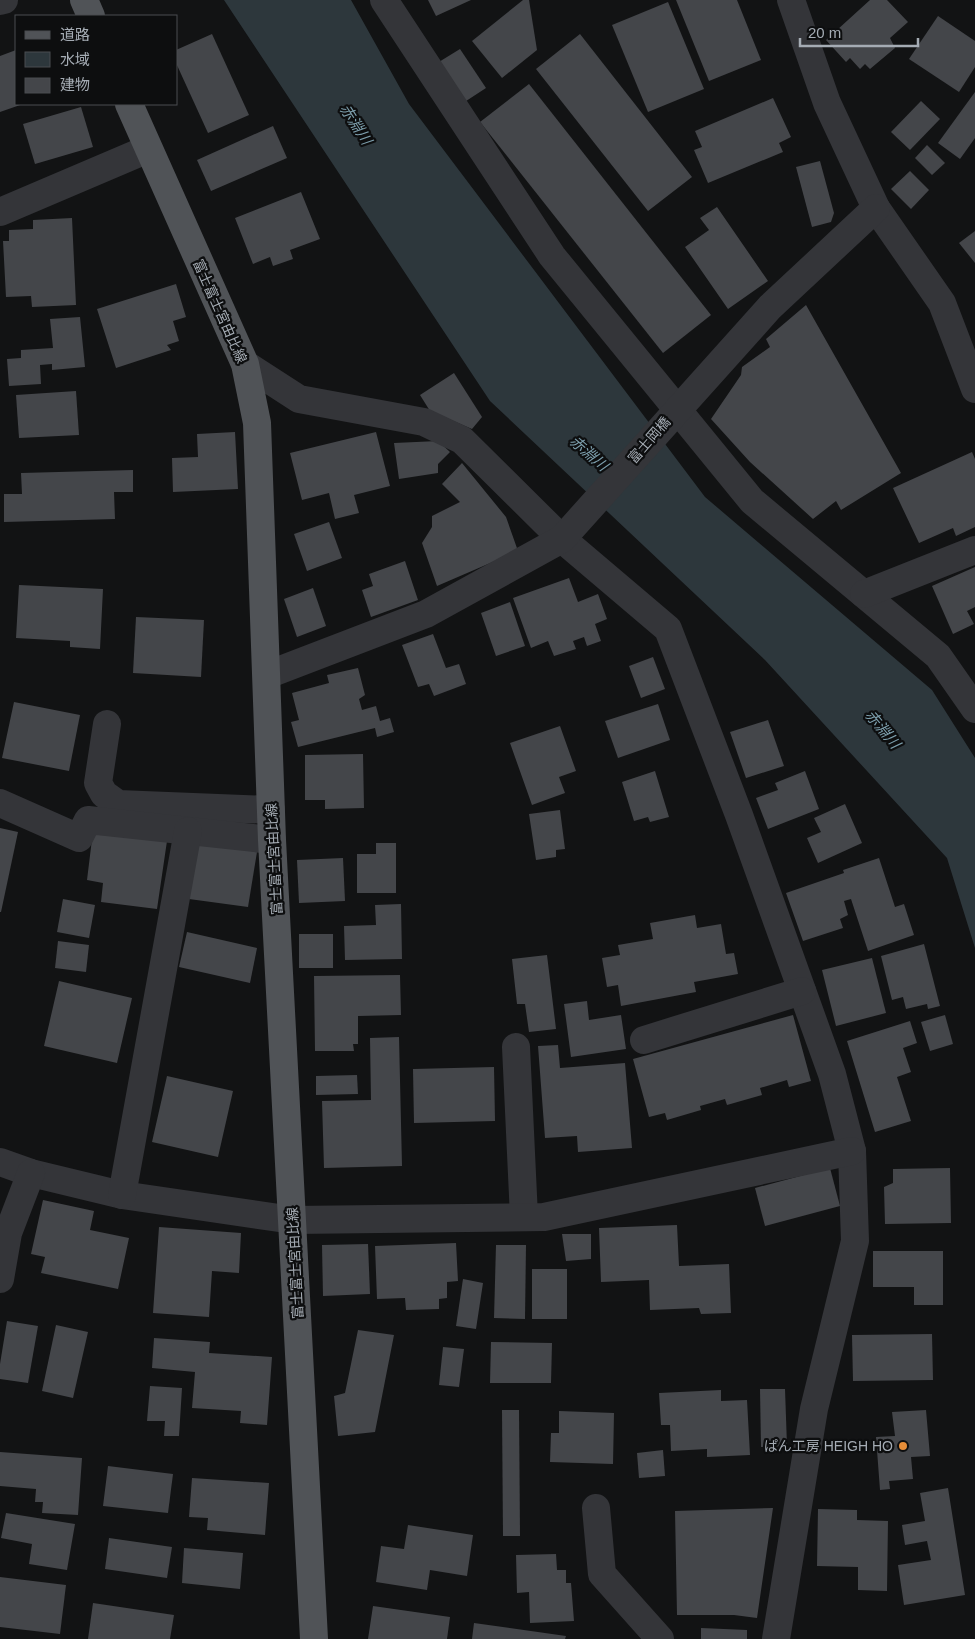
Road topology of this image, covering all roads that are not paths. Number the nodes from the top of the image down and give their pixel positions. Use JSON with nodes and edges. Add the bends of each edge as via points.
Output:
{"nodes":[{"id":1,"x":4,"y":0,"type":"edge"},
{"id":2,"x":84,"y":0,"type":"edge"},
{"id":3,"x":384,"y":0,"type":"edge"},
{"id":4,"x":791,"y":0,"type":"edge"},
{"id":5,"x":0,"y":1,"type":"edge"},
{"id":6,"x":91,"y":15,"type":"edge"},
{"id":7,"x":129,"y":105,"type":"edge"},
{"id":8,"x":148,"y":148,"type":"junction"},
{"id":9,"x":876,"y":208,"type":"junction"},
{"id":10,"x":0,"y":212,"type":"edge"},
{"id":11,"x":245,"y":364,"type":"junction"},
{"id":12,"x":975,"y":389,"type":"edge"},
{"id":13,"x":677,"y":409,"type":"junction"},
{"id":14,"x":562,"y":539,"type":"junction"},
{"id":15,"x":975,"y":550,"type":"edge"},
{"id":16,"x":864,"y":594,"type":"junction"},
{"id":17,"x":267,"y":675,"type":"junction"},
{"id":18,"x":975,"y":710,"type":"edge"},
{"id":19,"x":107,"y":724,"type":"dead end"},
{"id":20,"x":0,"y":802,"type":"edge"},
{"id":21,"x":271,"y":810,"type":"junction"},
{"id":22,"x":188,"y":831,"type":"junction"},
{"id":23,"x":272,"y":840,"type":"junction"},
{"id":24,"x":802,"y":991,"type":"junction"},
{"id":25,"x":644,"y":1040,"type":"dead end"},
{"id":26,"x":516,"y":1047,"type":"dead end"},
{"id":27,"x":852,"y":1151,"type":"junction"},
{"id":28,"x":0,"y":1162,"type":"edge"},
{"id":29,"x":32,"y":1173,"type":"junction"},
{"id":30,"x":122,"y":1195,"type":"junction"},
{"id":31,"x":524,"y":1217,"type":"junction"},
{"id":32,"x":293,"y":1220,"type":"junction"},
{"id":33,"x":0,"y":1279,"type":"edge"},
{"id":34,"x":596,"y":1508,"type":"dead end"},
{"id":35,"x":314,"y":1639,"type":"edge"},
{"id":36,"x":660,"y":1639,"type":"edge"},
{"id":37,"x":776,"y":1639,"type":"edge"}],
"edges":[{"from":1,"to":5,"type":"street"},
{"from":2,"to":6,"type":"main road"},
{"from":3,"to":13,"type":"street","via":[[552,256]]},
{"from":4,"to":9,"type":"street","via":[[827,103]]},
{"from":7,"to":8,"type":"main road","name":"富士富士宮由比線"},
{"from":8,"to":10,"type":"street"},
{"from":8,"to":11,"type":"main road","name":"富士富士宮由比線"},
{"from":9,"to":12,"type":"street","via":[[942,303]]},
{"from":9,"to":13,"type":"street","name":"富士岡橋","via":[[770,307]]},
{"from":11,"to":14,"type":"street","via":[[299,399],[424,422],[462,440]]},
{"from":11,"to":17,"type":"main road","name":"富士富士宮由比線","via":[[257,423]]},
{"from":13,"to":14,"type":"street","name":"富士岡橋"},
{"from":13,"to":16,"type":"street","via":[[752,501]]},
{"from":14,"to":17,"type":"street","name":"富士岡橋","via":[[426,614]]},
{"from":14,"to":24,"type":"street","via":[[668,629]]},
{"from":15,"to":16,"type":"street"},
{"from":16,"to":18,"type":"street","via":[[938,656]]},
{"from":17,"to":21,"type":"main road","name":"富士富士宮由比線"},
{"from":19,"to":21,"type":"street","via":[[98,783],[104,794],[118,804]]},
{"from":20,"to":22,"type":"street","via":[[79,838],[88,820]]},
{"from":21,"to":23,"type":"main road","name":"富士富士宮由比線"},
{"from":22,"to":23,"type":"street"},
{"from":22,"to":30,"type":"street"},
{"from":23,"to":32,"type":"main road","name":"富士富士宮由比線"},
{"from":24,"to":25,"type":"street"},
{"from":24,"to":27,"type":"street","via":[[832,1074]]},
{"from":26,"to":31,"type":"street"},
{"from":27,"to":31,"type":"street","via":[[544,1217]]},
{"from":27,"to":37,"type":"street","via":[[855,1241],[814,1409]]},
{"from":28,"to":29,"type":"street"},
{"from":29,"to":30,"type":"street"},
{"from":29,"to":33,"type":"street","via":[[8,1233]]},
{"from":30,"to":32,"type":"street"},
{"from":31,"to":32,"type":"street"},
{"from":32,"to":35,"type":"main road","name":"富士富士宮由比線"},
{"from":34,"to":36,"type":"street","via":[[602,1574]]}]}
